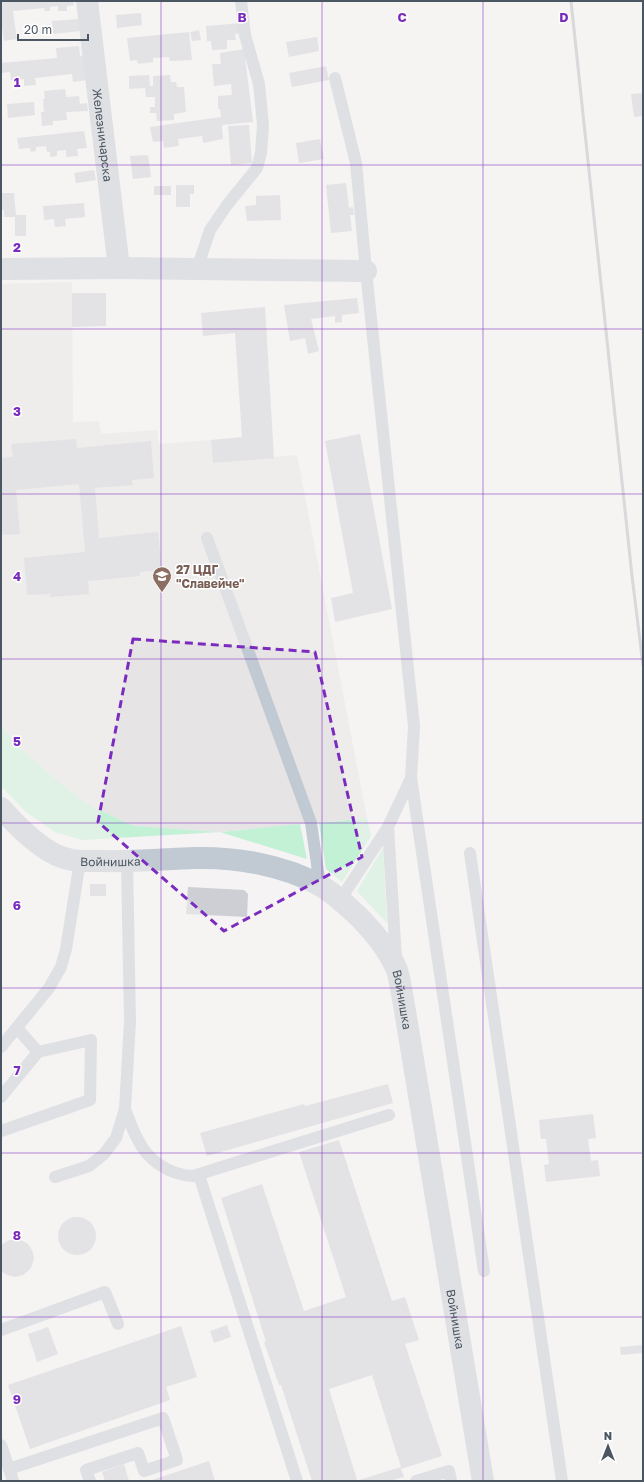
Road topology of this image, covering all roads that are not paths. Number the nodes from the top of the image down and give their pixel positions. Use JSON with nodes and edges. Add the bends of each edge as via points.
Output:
{"nodes":[{"id":1,"x":87,"y":1,"type":"edge"},
{"id":2,"x":241,"y":1,"type":"edge"},
{"id":3,"x":334,"y":78,"type":"dead end"},
{"id":4,"x":119,"y":268,"type":"junction"},
{"id":5,"x":1,"y":269,"type":"edge"},
{"id":6,"x":197,"y":269,"type":"junction"},
{"id":7,"x":366,"y":271,"type":"junction"},
{"id":8,"x":207,"y":538,"type":"dead end"},
{"id":9,"x":411,"y":778,"type":"junction"},
{"id":10,"x":1,"y":808,"type":"edge"},
{"id":11,"x":388,"y":827,"type":"junction"},
{"id":12,"x":470,"y":853,"type":"dead end"},
{"id":13,"x":80,"y":861,"type":"junction"},
{"id":14,"x":127,"y":862,"type":"junction"},
{"id":15,"x":320,"y":885,"type":"junction"},
{"id":16,"x":340,"y":900,"type":"junction"},
{"id":17,"x":397,"y":971,"type":"junction"},
{"id":18,"x":17,"y":1028,"type":"junction"},
{"id":19,"x":1,"y":1047,"type":"edge"},
{"id":20,"x":38,"y":1052,"type":"junction"},
{"id":21,"x":1,"y":1097,"type":"edge"},
{"id":22,"x":125,"y":1109,"type":"junction"},
{"id":23,"x":389,"y":1115,"type":"dead end"},
{"id":24,"x":1,"y":1131,"type":"edge"},
{"id":25,"x":199,"y":1175,"type":"junction"},
{"id":26,"x":55,"y":1177,"type":"dead end"},
{"id":27,"x":484,"y":1271,"type":"dead end"},
{"id":28,"x":118,"y":1324,"type":"dead end"},
{"id":29,"x":1,"y":1330,"type":"edge"},
{"id":30,"x":1,"y":1445,"type":"edge"},
{"id":31,"x":9,"y":1469,"type":"junction"},
{"id":32,"x":13,"y":1481,"type":"edge"},
{"id":33,"x":90,"y":1481,"type":"edge"},
{"id":34,"x":297,"y":1481,"type":"edge"},
{"id":35,"x":416,"y":1481,"type":"edge"},
{"id":36,"x":451,"y":1481,"type":"edge"},
{"id":37,"x":483,"y":1481,"type":"edge"},
{"id":38,"x":562,"y":1481,"type":"edge"}],
"edges":[{"from":1,"to":4,"type":"street","name":"Железничарска"},
{"from":2,"to":6,"type":"lane","via":[[245,35],[259,84],[263,125],[261,153],[257,168],[210,230]]},
{"from":3,"to":7,"type":"lane","via":[[356,163]]},
{"from":4,"to":5,"type":"street"},
{"from":4,"to":6,"type":"street"},
{"from":6,"to":7,"type":"street"},
{"from":7,"to":9,"type":"lane","via":[[414,726]]},
{"from":8,"to":15,"type":"lane","via":[[311,823]]},
{"from":9,"to":11,"type":"lane"},
{"from":9,"to":27,"type":"lane"},
{"from":10,"to":13,"type":"street","name":"Войнишка","via":[[40,845],[56,855]]},
{"from":11,"to":16,"type":"lane"},
{"from":11,"to":17,"type":"lane"},
{"from":12,"to":38,"type":"lane"},
{"from":13,"to":14,"type":"street","name":"Войнишка"},
{"from":13,"to":18,"type":"lane","via":[[61,967],[49,988]]},
{"from":14,"to":15,"type":"street","name":"Войнишка","via":[[229,858],[266,865]]},
{"from":14,"to":22,"type":"lane","via":[[130,1021]]},
{"from":15,"to":16,"type":"street","name":"Войнишка"},
{"from":16,"to":17,"type":"street","name":"Войнишка","via":[[380,940]]},
{"from":17,"to":37,"type":"street","name":"Войнишка"},
{"from":18,"to":19,"type":"lane"},
{"from":18,"to":20,"type":"lane"},
{"from":20,"to":21,"type":"lane"},
{"from":20,"to":24,"type":"lane","via":[[91,1040],[90,1100]]},
{"from":22,"to":25,"type":"lane","via":[[137,1139],[159,1165],[176,1174]]},
{"from":22,"to":26,"type":"lane","via":[[116,1138],[104,1154],[89,1166]]},
{"from":23,"to":25,"type":"lane"},
{"from":25,"to":34,"type":"lane"},
{"from":28,"to":29,"type":"lane","via":[[105,1292]]},
{"from":30,"to":31,"type":"lane"},
{"from":31,"to":32,"type":"lane"},
{"from":31,"to":33,"type":"lane","via":[[164,1418],[177,1460],[144,1471],[138,1453],[86,1470]]},
{"from":35,"to":36,"type":"lane","via":[[449,1471]]}]}
